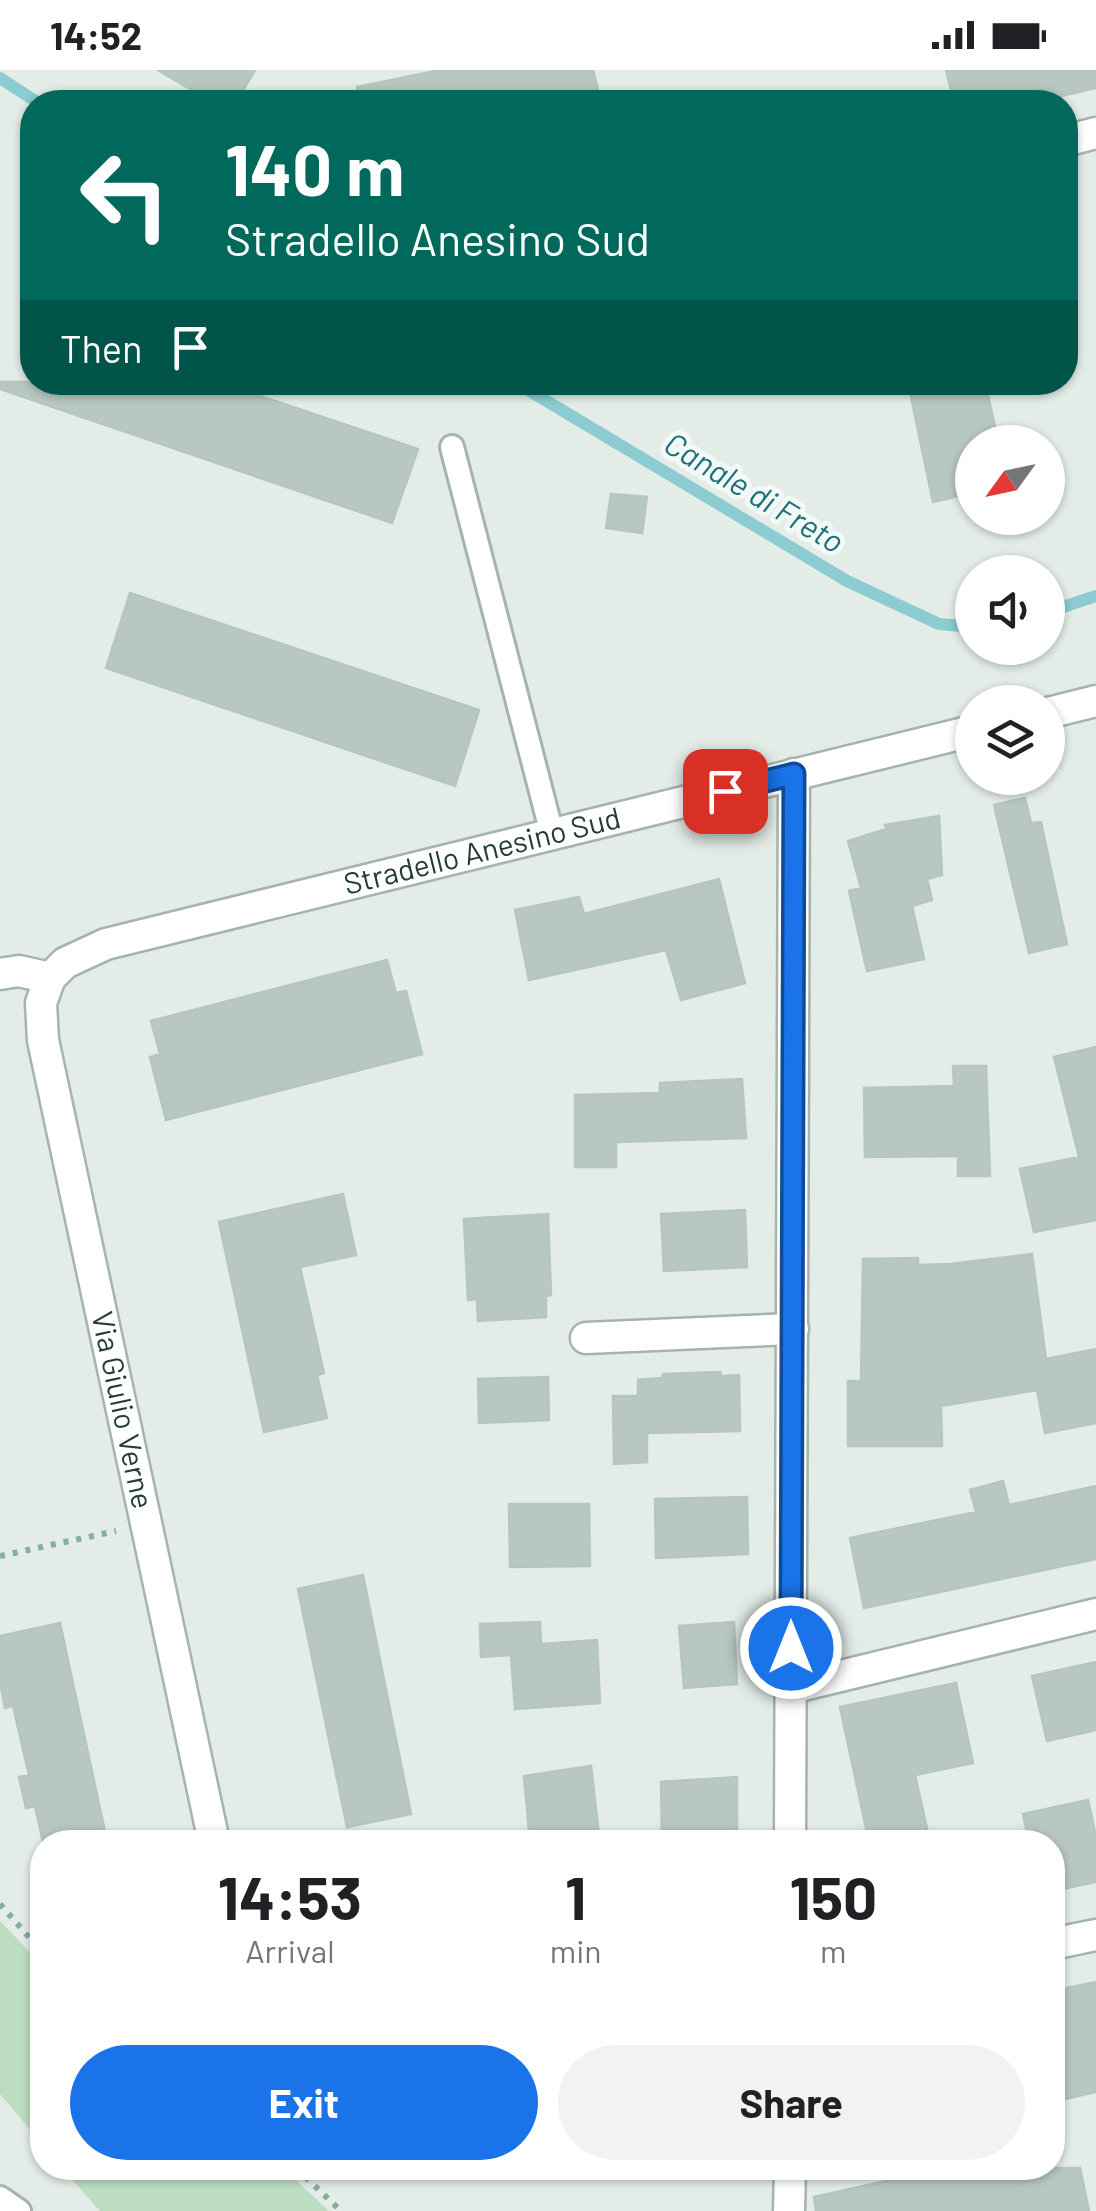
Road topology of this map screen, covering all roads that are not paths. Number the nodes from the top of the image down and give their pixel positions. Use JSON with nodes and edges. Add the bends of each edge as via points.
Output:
{"nodes":[{"id":1,"x":452,"y":447,"type":"dead end"},
{"id":2,"x":1096,"y":702,"type":"edge"},
{"id":3,"x":1065,"y":709,"type":"edge"},
{"id":4,"x":955,"y":735,"type":"edge"},
{"id":5,"x":794,"y":774,"type":"junction"},
{"id":6,"x":552,"y":834,"type":"junction"},
{"id":7,"x":0,"y":974,"type":"edge"},
{"id":8,"x":50,"y":978,"type":"junction"},
{"id":9,"x":792,"y":1329,"type":"junction"},
{"id":10,"x":586,"y":1338,"type":"dead end"},
{"id":11,"x":1096,"y":1614,"type":"edge"},
{"id":12,"x":791,"y":1688,"type":"junction"},
{"id":13,"x":211,"y":1830,"type":"edge"},
{"id":14,"x":790,"y":1830,"type":"edge"},
{"id":15,"x":1096,"y":1934,"type":"edge"},
{"id":16,"x":1065,"y":1941,"type":"edge"},
{"id":17,"x":790,"y":2180,"type":"edge"},
{"id":18,"x":0,"y":2198,"type":"edge"},
{"id":19,"x":19,"y":2211,"type":"edge"},
{"id":20,"x":790,"y":2211,"type":"edge"}],
"edges":[{"from":1,"to":6,"type":"lane"},
{"from":2,"to":3,"type":"street"},
{"from":4,"to":5,"type":"street","name":"Stradello Anesino Sud"},
{"from":5,"to":6,"type":"street","name":"Stradello Anesino Sud"},
{"from":5,"to":9,"type":"street"},
{"from":6,"to":8,"type":"street","name":"Stradello Anesino Sud","via":[[106,944]]},
{"from":7,"to":8,"type":"street"},
{"from":8,"to":13,"type":"street","name":"Via Giulio Verne","via":[[42,1003],[43,1040]]},
{"from":9,"to":10,"type":"street"},
{"from":9,"to":12,"type":"street"},
{"from":11,"to":12,"type":"street"},
{"from":12,"to":14,"type":"street"},
{"from":15,"to":16,"type":"street"},
{"from":17,"to":20,"type":"street"},
{"from":18,"to":19,"type":"lane"}]}
